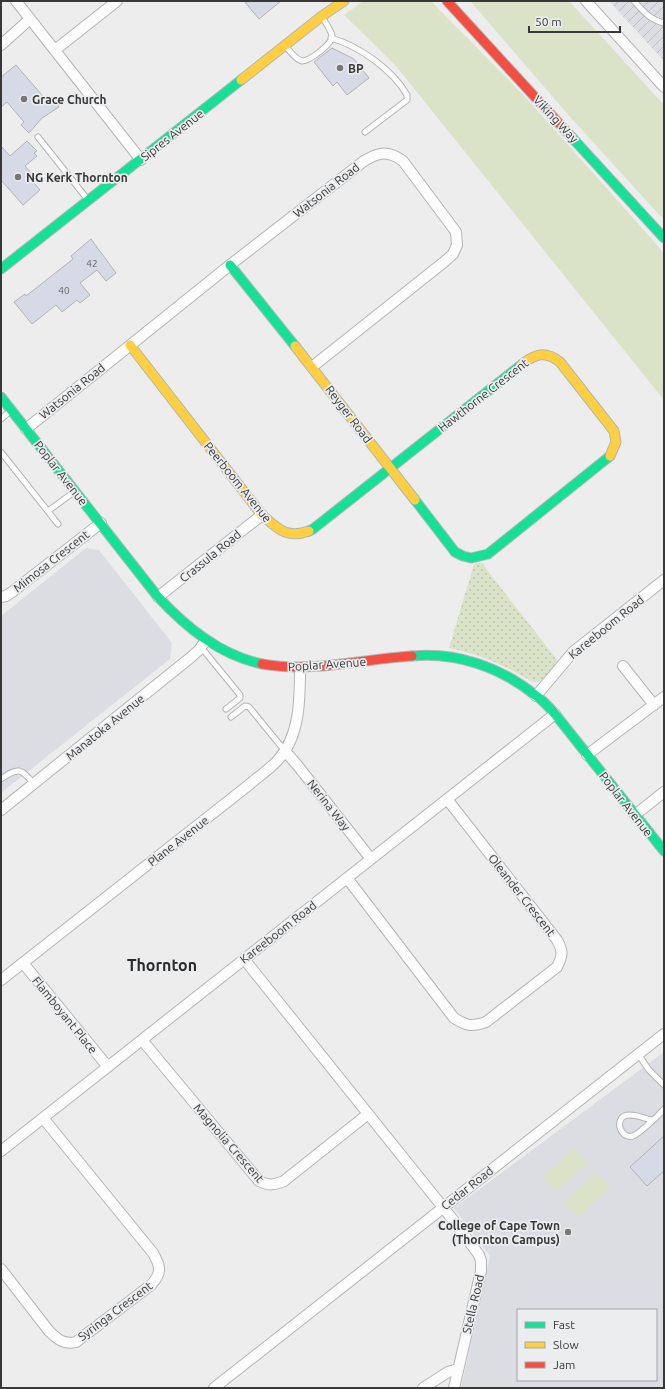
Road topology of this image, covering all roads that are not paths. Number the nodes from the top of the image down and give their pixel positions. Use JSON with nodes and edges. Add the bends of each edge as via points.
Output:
{"nodes":[{"id":1,"x":16,"y":1,"type":"edge"},
{"id":2,"x":117,"y":1,"type":"edge"},
{"id":3,"x":344,"y":1,"type":"edge"},
{"id":4,"x":447,"y":1,"type":"edge"},
{"id":5,"x":586,"y":1,"type":"edge"},
{"id":6,"x":634,"y":1,"type":"edge"},
{"id":7,"x":453,"y":5,"type":"edge"},
{"id":8,"x":322,"y":16,"type":"junction"},
{"id":9,"x":30,"y":19,"type":"junction"},
{"id":10,"x":664,"y":23,"type":"edge"},
{"id":11,"x":332,"y":38,"type":"junction"},
{"id":12,"x":1,"y":45,"type":"edge"},
{"id":13,"x":285,"y":45,"type":"junction"},
{"id":14,"x":55,"y":50,"type":"junction"},
{"id":15,"x":660,"y":78,"type":"edge"},
{"id":16,"x":664,"y":86,"type":"edge"},
{"id":17,"x":366,"y":132,"type":"dead end"},
{"id":18,"x":38,"y":137,"type":"dead end"},
{"id":19,"x":141,"y":160,"type":"junction"},
{"id":20,"x":89,"y":200,"type":"junction"},
{"id":21,"x":664,"y":238,"type":"edge"},
{"id":22,"x":230,"y":265,"type":"junction"},
{"id":23,"x":1,"y":269,"type":"edge"},
{"id":24,"x":130,"y":345,"type":"junction"},
{"id":25,"x":312,"y":367,"type":"junction"},
{"id":26,"x":1,"y":397,"type":"edge"},
{"id":27,"x":11,"y":410,"type":"junction"},
{"id":28,"x":1,"y":419,"type":"edge"},
{"id":29,"x":26,"y":429,"type":"junction"},
{"id":30,"x":1,"y":452,"type":"edge"},
{"id":31,"x":390,"y":469,"type":"junction"},
{"id":32,"x":75,"y":491,"type":"junction"},
{"id":33,"x":48,"y":511,"type":"junction"},
{"id":34,"x":262,"y":515,"type":"junction"},
{"id":35,"x":101,"y":523,"type":"junction"},
{"id":36,"x":58,"y":524,"type":"dead end"},
{"id":37,"x":470,"y":558,"type":"joint"},
{"id":38,"x":664,"y":580,"type":"edge"},
{"id":39,"x":1,"y":597,"type":"edge"},
{"id":40,"x":158,"y":597,"type":"junction"},
{"id":41,"x":204,"y":644,"type":"junction"},
{"id":42,"x":623,"y":666,"type":"dead end"},
{"id":43,"x":300,"y":668,"type":"junction"},
{"id":44,"x":536,"y":696,"type":"junction"},
{"id":45,"x":664,"y":697,"type":"edge"},
{"id":46,"x":654,"y":704,"type":"junction"},
{"id":47,"x":226,"y":709,"type":"dead end"},
{"id":48,"x":555,"y":714,"type":"junction"},
{"id":49,"x":232,"y":717,"type":"dead end"},
{"id":50,"x":285,"y":751,"type":"junction"},
{"id":51,"x":587,"y":755,"type":"junction"},
{"id":52,"x":1,"y":779,"type":"edge"},
{"id":53,"x":34,"y":784,"type":"junction"},
{"id":54,"x":664,"y":792,"type":"edge"},
{"id":55,"x":447,"y":799,"type":"junction"},
{"id":56,"x":1,"y":810,"type":"edge"},
{"id":57,"x":635,"y":815,"type":"junction"},
{"id":58,"x":664,"y":851,"type":"edge"},
{"id":59,"x":371,"y":859,"type":"junction"},
{"id":60,"x":347,"y":878,"type":"junction"},
{"id":61,"x":244,"y":959,"type":"junction"},
{"id":62,"x":23,"y":963,"type":"junction"},
{"id":63,"x":1,"y":980,"type":"edge"},
{"id":64,"x":664,"y":1034,"type":"edge"},
{"id":65,"x":142,"y":1040,"type":"junction"},
{"id":66,"x":638,"y":1054,"type":"junction"},
{"id":67,"x":108,"y":1067,"type":"junction"},
{"id":68,"x":664,"y":1084,"type":"edge"},
{"id":69,"x":664,"y":1109,"type":"edge"},
{"id":70,"x":368,"y":1114,"type":"junction"},
{"id":71,"x":43,"y":1118,"type":"junction"},
{"id":72,"x":651,"y":1120,"type":"junction"},
{"id":73,"x":1,"y":1151,"type":"edge"},
{"id":74,"x":442,"y":1208,"type":"junction"},
{"id":75,"x":1,"y":1269,"type":"edge"},
{"id":76,"x":458,"y":1369,"type":"junction"},
{"id":77,"x":214,"y":1388,"type":"edge"},
{"id":78,"x":423,"y":1388,"type":"edge"},
{"id":79,"x":454,"y":1388,"type":"edge"}],
"edges":[{"from":1,"to":9,"type":"street"},
{"from":2,"to":14,"type":"street"},
{"from":3,"to":8,"type":"street","name":"Sipres Avenue"},
{"from":4,"to":7,"type":"street","name":"Viking Way"},
{"from":5,"to":15,"type":"street"},
{"from":6,"to":10,"type":"lane","via":[[650,18]]},
{"from":7,"to":21,"type":"street","name":"Viking Way"},
{"from":8,"to":11,"type":"lane"},
{"from":8,"to":13,"type":"street","name":"Sipres Avenue"},
{"from":9,"to":12,"type":"street"},
{"from":9,"to":14,"type":"street"},
{"from":11,"to":13,"type":"lane","via":[[311,58],[302,61]]},
{"from":11,"to":17,"type":"lane","via":[[349,44],[382,67],[399,83],[407,95],[407,100]]},
{"from":13,"to":19,"type":"street","name":"Sipres Avenue"},
{"from":14,"to":19,"type":"street"},
{"from":15,"to":16,"type":"street"},
{"from":18,"to":20,"type":"lane"},
{"from":19,"to":20,"type":"street","name":"Sipres Avenue"},
{"from":20,"to":23,"type":"street","name":"Sipres Avenue"},
{"from":22,"to":24,"type":"street","name":"Watsonia Road"},
{"from":22,"to":25,"type":"street","name":"Reyger Road"},
{"from":22,"to":25,"type":"street","name":"Watsonia Road","via":[[364,161],[384,153],[394,154],[403,160],[449,221],[456,232],[458,245],[444,262]]},
{"from":24,"to":29,"type":"street","name":"Watsonia Road"},
{"from":24,"to":34,"type":"street","name":"Peerboom Avenue"},
{"from":25,"to":31,"type":"street","name":"Reyger Road"},
{"from":26,"to":27,"type":"street","name":"Poplar Avenue"},
{"from":27,"to":28,"type":"lane"},
{"from":27,"to":29,"type":"street","name":"Poplar Avenue"},
{"from":29,"to":32,"type":"street","name":"Poplar Avenue"},
{"from":30,"to":33,"type":"lane"},
{"from":31,"to":34,"type":"street","name":"Peerboom Avenue","via":[[312,529],[303,533],[292,536],[279,531]]},
{"from":31,"to":37,"type":"street","name":"Reyger Road","via":[[455,552],[462,557]]},
{"from":31,"to":37,"type":"street","name":"Hawthorne Crescent","via":[[529,359],[546,354],[560,362],[614,431],[616,448],[609,458],[488,554]]},
{"from":32,"to":33,"type":"lane"},
{"from":32,"to":35,"type":"street","name":"Poplar Avenue"},
{"from":33,"to":36,"type":"lane"},
{"from":34,"to":40,"type":"street","name":"Crassula Road"},
{"from":35,"to":39,"type":"street","name":"Mimosa Crescent","via":[[12,592]]},
{"from":35,"to":40,"type":"street","name":"Poplar Avenue"},
{"from":38,"to":44,"type":"street","name":"Kareeboom Road","via":[[573,652]]},
{"from":40,"to":41,"type":"street","name":"Poplar Avenue"},
{"from":41,"to":43,"type":"street","name":"Poplar Avenue","via":[[241,658],[275,666]]},
{"from":41,"to":47,"type":"lane","via":[[240,695],[240,698]]},
{"from":41,"to":53,"type":"street","name":"Manatoka Avenue"},
{"from":42,"to":46,"type":"street"},
{"from":43,"to":44,"type":"street","name":"Poplar Avenue","via":[[410,656],[446,656],[494,671]]},
{"from":43,"to":50,"type":"street","name":"Plane Avenue","via":[[295,727]]},
{"from":44,"to":48,"type":"street","name":"Poplar Avenue"},
{"from":45,"to":46,"type":"street"},
{"from":46,"to":51,"type":"street"},
{"from":48,"to":51,"type":"street","name":"Poplar Avenue"},
{"from":48,"to":55,"type":"street","name":"Kareeboom Road"},
{"from":49,"to":50,"type":"lane","via":[[245,706],[249,707]]},
{"from":50,"to":59,"type":"street","name":"Nerina Way"},
{"from":50,"to":62,"type":"street","name":"Plane Avenue","via":[[250,784]]},
{"from":51,"to":57,"type":"street","name":"Poplar Avenue"},
{"from":52,"to":53,"type":"lane","via":[[18,770]]},
{"from":53,"to":56,"type":"street","name":"Manatoka Avenue"},
{"from":54,"to":57,"type":"street"},
{"from":55,"to":59,"type":"street","name":"Kareeboom Road"},
{"from":55,"to":60,"type":"street","name":"Oleander Crescent","via":[[557,940],[562,949],[557,967],[486,1022],[474,1026],[465,1024],[454,1018]]},
{"from":57,"to":58,"type":"street","name":"Poplar Avenue"},
{"from":59,"to":60,"type":"street","name":"Kareeboom Road"},
{"from":60,"to":61,"type":"street","name":"Kareeboom Road"},
{"from":61,"to":65,"type":"street","name":"Kareeboom Road"},
{"from":61,"to":70,"type":"street"},
{"from":62,"to":63,"type":"street","name":"Plane Avenue"},
{"from":62,"to":67,"type":"street","name":"Flamboyant Place"},
{"from":64,"to":66,"type":"street","name":"Cedar Road"},
{"from":65,"to":67,"type":"street","name":"Kareeboom Road"},
{"from":65,"to":70,"type":"street","name":"Magnolia Crescent","via":[[259,1181],[267,1185],[275,1185],[284,1180]]},
{"from":66,"to":68,"type":"lane","via":[[649,1070]]},
{"from":66,"to":74,"type":"street","name":"Cedar Road"},
{"from":67,"to":71,"type":"street","name":"Kareeboom Road"},
{"from":69,"to":72,"type":"lane"},
{"from":70,"to":74,"type":"street"},
{"from":71,"to":73,"type":"street","name":"Kareeboom Road"},
{"from":71,"to":75,"type":"street","name":"Syringa Crescent","via":[[153,1253],[160,1271],[151,1285],[70,1344],[57,1339],[49,1331]]},
{"from":72,"to":72,"type":"lane","via":[[640,1132],[628,1136],[623,1134],[619,1124],[620,1119],[628,1114]]},
{"from":74,"to":76,"type":"street","name":"Stella Road","via":[[475,1249],[481,1266]]},
{"from":74,"to":77,"type":"street","name":"Cedar Road"},
{"from":76,"to":78,"type":"street","via":[[448,1372]]},
{"from":76,"to":79,"type":"street","name":"Stella Road"}]}
